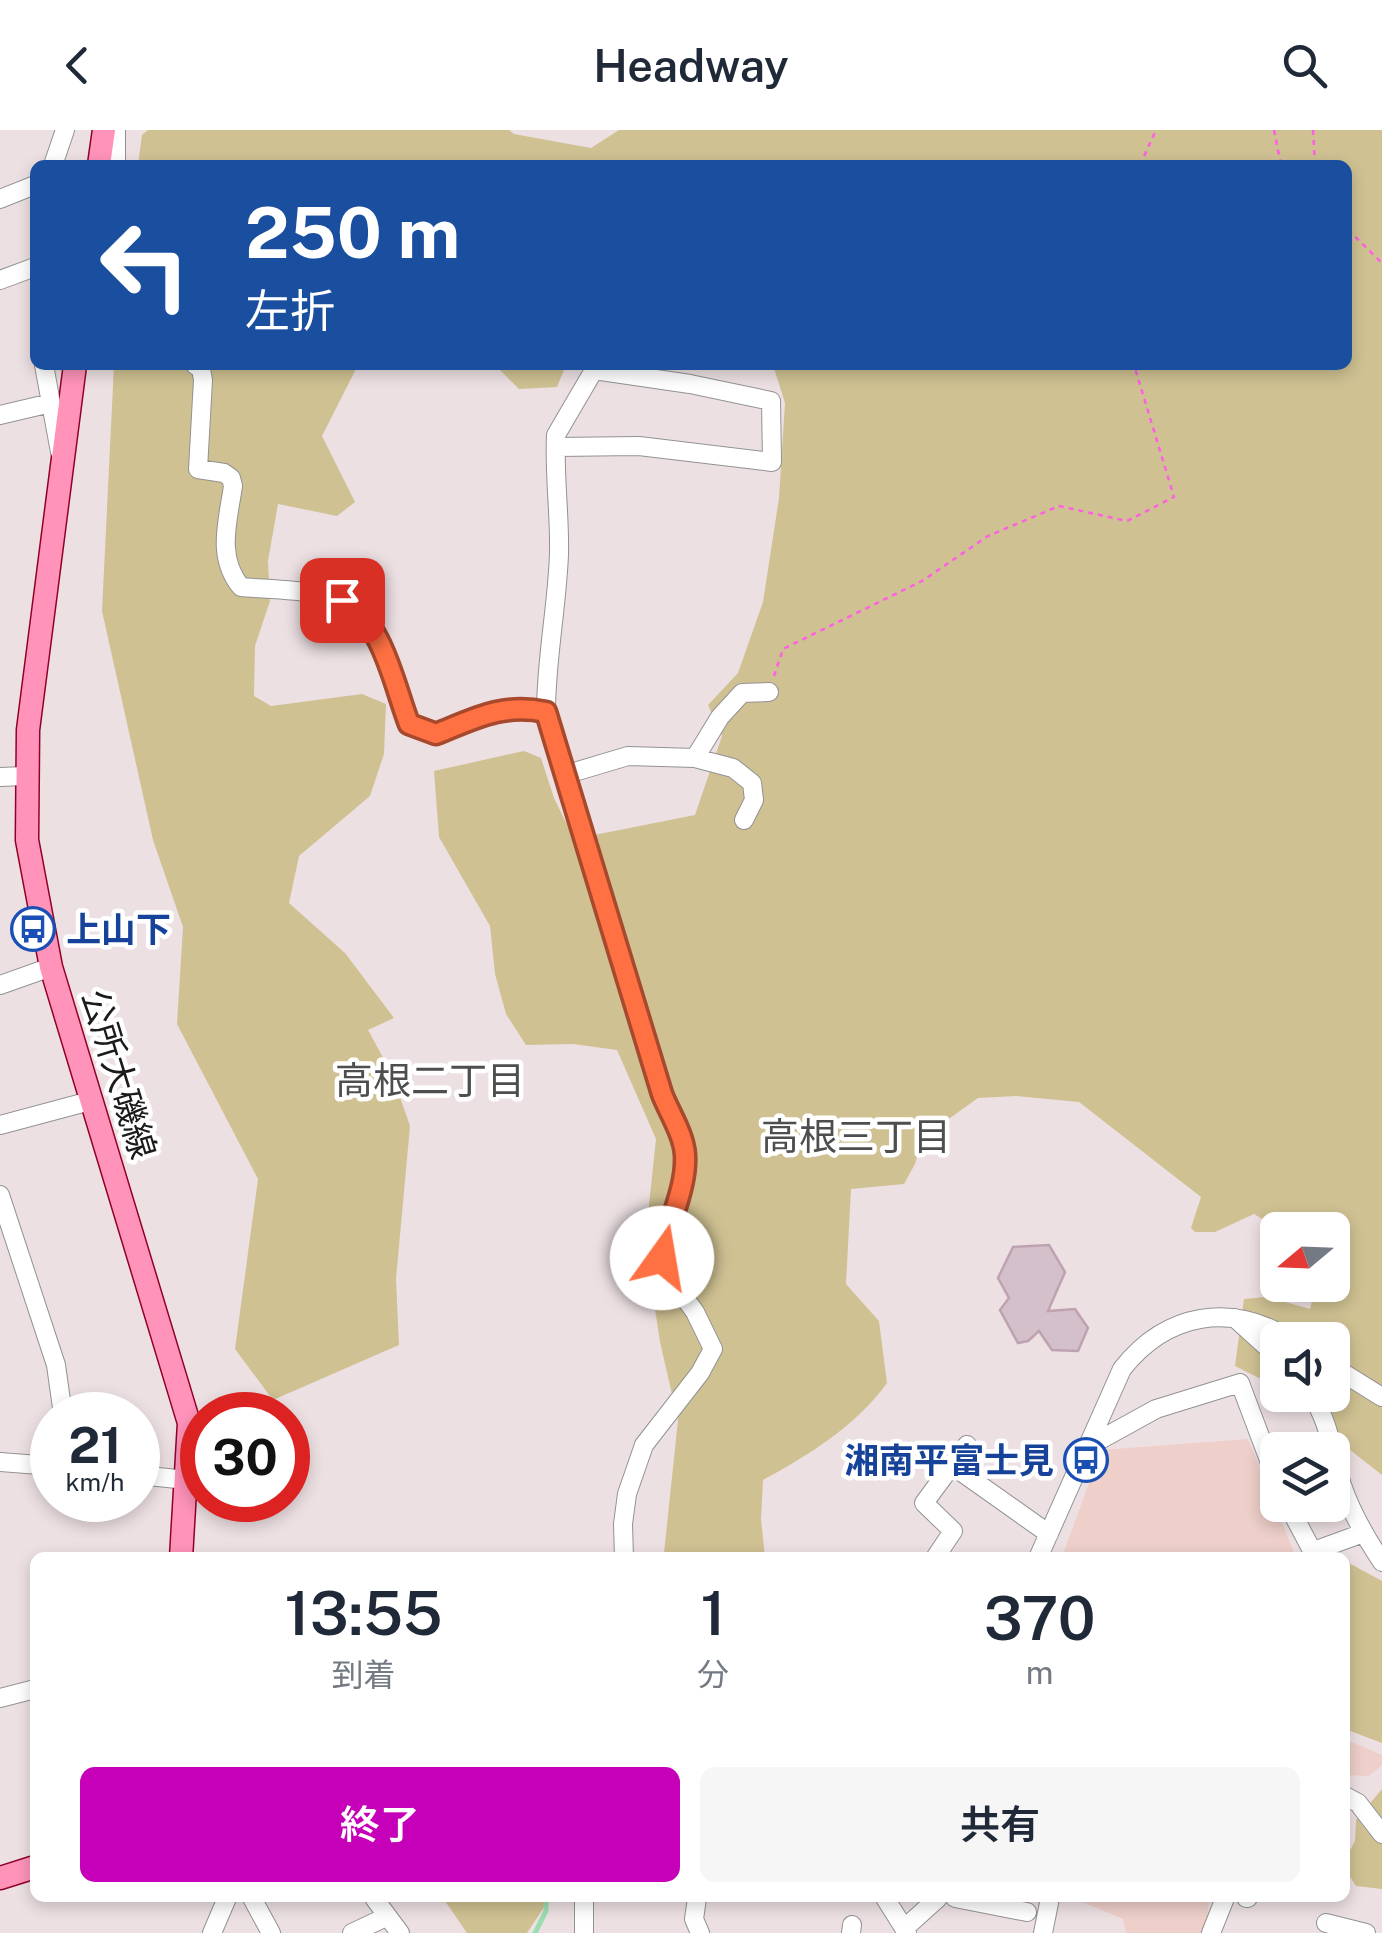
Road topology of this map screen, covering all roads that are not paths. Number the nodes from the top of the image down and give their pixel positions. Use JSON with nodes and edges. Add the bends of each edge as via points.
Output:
{"nodes":[{"id":1,"x":65,"y":130,"type":"edge"},
{"id":2,"x":104,"y":130,"type":"edge"},
{"id":3,"x":116,"y":130,"type":"edge"},
{"id":4,"x":56,"y":160,"type":"edge"},
{"id":5,"x":101,"y":160,"type":"edge"},
{"id":6,"x":116,"y":160,"type":"edge"},
{"id":7,"x":30,"y":187,"type":"edge"},
{"id":8,"x":0,"y":200,"type":"edge"},
{"id":9,"x":30,"y":269,"type":"edge"},
{"id":10,"x":0,"y":280,"type":"edge"},
{"id":11,"x":45,"y":370,"type":"edge"},
{"id":12,"x":74,"y":370,"type":"edge"},
{"id":13,"x":200,"y":370,"type":"edge"},
{"id":14,"x":51,"y":402,"type":"junction"},
{"id":15,"x":0,"y":416,"type":"edge"},
{"id":16,"x":556,"y":446,"type":"junction"},
{"id":17,"x":62,"y":467,"type":"junction"},
{"id":18,"x":768,"y":692,"type":"road end"},
{"id":19,"x":546,"y":712,"type":"junction"},
{"id":20,"x":695,"y":758,"type":"junction"},
{"id":21,"x":0,"y":776,"type":"edge"},
{"id":22,"x":25,"y":776,"type":"junction"},
{"id":23,"x":564,"y":776,"type":"junction"},
{"id":24,"x":744,"y":820,"type":"dead end"},
{"id":25,"x":51,"y":966,"type":"junction"},
{"id":26,"x":0,"y":985,"type":"edge"},
{"id":27,"x":90,"y":1101,"type":"junction"},
{"id":28,"x":0,"y":1125,"type":"edge"},
{"id":29,"x":0,"y":1195,"type":"edge"},
{"id":30,"x":1236,"y":1318,"type":"junction"},
{"id":31,"x":1260,"y":1323,"type":"edge"},
{"id":32,"x":1260,"y":1340,"type":"edge"},
{"id":33,"x":1350,"y":1377,"type":"edge"},
{"id":34,"x":60,"y":1392,"type":"edge"},
{"id":35,"x":180,"y":1392,"type":"edge"},
{"id":36,"x":1382,"y":1397,"type":"edge"},
{"id":37,"x":1320,"y":1412,"type":"edge"},
{"id":38,"x":1260,"y":1437,"type":"edge"},
{"id":39,"x":967,"y":1446,"type":"dead end"},
{"id":40,"x":1086,"y":1447,"type":"junction"},
{"id":41,"x":0,"y":1462,"type":"edge"},
{"id":42,"x":30,"y":1464,"type":"edge"},
{"id":43,"x":953,"y":1466,"type":"junction"},
{"id":44,"x":184,"y":1522,"type":"edge"},
{"id":45,"x":1297,"y":1522,"type":"edge"},
{"id":46,"x":1363,"y":1532,"type":"junction"},
{"id":47,"x":1049,"y":1534,"type":"junction"},
{"id":48,"x":181,"y":1552,"type":"edge"},
{"id":49,"x":624,"y":1552,"type":"edge"},
{"id":50,"x":942,"y":1552,"type":"edge"},
{"id":51,"x":1041,"y":1552,"type":"edge"},
{"id":52,"x":1314,"y":1552,"type":"edge"},
{"id":53,"x":1319,"y":1552,"type":"edge"},
{"id":54,"x":1382,"y":1562,"type":"edge"},
{"id":55,"x":30,"y":1690,"type":"edge"},
{"id":56,"x":0,"y":1698,"type":"edge"},
{"id":57,"x":1350,"y":1799,"type":"edge"},
{"id":58,"x":1382,"y":1834,"type":"edge"},
{"id":59,"x":30,"y":1869,"type":"edge"},
{"id":60,"x":0,"y":1878,"type":"edge"},
{"id":61,"x":225,"y":1902,"type":"edge"},
{"id":62,"x":254,"y":1902,"type":"edge"},
{"id":63,"x":377,"y":1902,"type":"edge"},
{"id":64,"x":584,"y":1902,"type":"edge"},
{"id":65,"x":697,"y":1902,"type":"edge"},
{"id":66,"x":888,"y":1902,"type":"edge"},
{"id":67,"x":934,"y":1902,"type":"edge"},
{"id":68,"x":976,"y":1902,"type":"edge"},
{"id":69,"x":1049,"y":1902,"type":"edge"},
{"id":70,"x":1223,"y":1902,"type":"edge"},
{"id":71,"x":1028,"y":1912,"type":"dead end"},
{"id":72,"x":386,"y":1917,"type":"junction"},
{"id":73,"x":1326,"y":1923,"type":"dead end"},
{"id":74,"x":906,"y":1930,"type":"edge"},
{"id":75,"x":212,"y":1933,"type":"edge"},
{"id":76,"x":271,"y":1933,"type":"edge"},
{"id":77,"x":352,"y":1933,"type":"edge"},
{"id":78,"x":400,"y":1933,"type":"edge"},
{"id":79,"x":584,"y":1933,"type":"edge"},
{"id":80,"x":700,"y":1933,"type":"edge"},
{"id":81,"x":1043,"y":1933,"type":"edge"},
{"id":82,"x":1211,"y":1933,"type":"edge"},
{"id":83,"x":1366,"y":1933,"type":"edge"}],
"edges":[{"from":1,"to":4,"type":"street"},
{"from":2,"to":5,"type":"main road"},
{"from":3,"to":6,"type":"street"},
{"from":7,"to":8,"type":"street"},
{"from":9,"to":10,"type":"street"},
{"from":11,"to":14,"type":"street"},
{"from":12,"to":17,"type":"main road","name":"公所大磯線"},
{"from":13,"to":19,"type":"street","via":[[198,469],[231,478],[224,543],[229,573],[240,587],[308,593],[360,610],[409,724],[436,734],[518,706]]},
{"from":14,"to":15,"type":"street"},
{"from":14,"to":17,"type":"street"},
{"from":16,"to":16,"type":"street","via":[[594,370],[771,402],[772,462],[639,446]]},
{"from":16,"to":19,"type":"street","via":[[559,549]]},
{"from":17,"to":22,"type":"main road","name":"公所大磯線"},
{"from":18,"to":20,"type":"street","via":[[742,693]]},
{"from":19,"to":23,"type":"street"},
{"from":20,"to":23,"type":"street","via":[[628,756]]},
{"from":20,"to":24,"type":"street","via":[[733,768],[752,783],[754,800]]},
{"from":21,"to":22,"type":"street"},
{"from":22,"to":25,"type":"main road","name":"公所大磯線","via":[[27,840]]},
{"from":23,"to":49,"type":"street","via":[[685,1152],[662,1258],[713,1349],[644,1445],[628,1494]]},
{"from":25,"to":26,"type":"street"},
{"from":25,"to":27,"type":"main road","name":"公所大磯線"},
{"from":27,"to":28,"type":"street"},
{"from":27,"to":35,"type":"main road","name":"公所大磯線"},
{"from":29,"to":34,"type":"street"},
{"from":30,"to":31,"type":"street"},
{"from":30,"to":32,"type":"street"},
{"from":30,"to":40,"type":"street","via":[[1180,1324],[1145,1343],[1122,1369]]},
{"from":33,"to":36,"type":"street"},
{"from":37,"to":46,"type":"street"},
{"from":38,"to":40,"type":"street","via":[[1240,1384],[1156,1409]]},
{"from":39,"to":43,"type":"street"},
{"from":40,"to":47,"type":"street"},
{"from":41,"to":42,"type":"street"},
{"from":43,"to":47,"type":"street"},
{"from":43,"to":50,"type":"street","via":[[924,1504],[953,1531]]},
{"from":44,"to":48,"type":"main road","name":"公所大磯線"},
{"from":45,"to":52,"type":"street"},
{"from":46,"to":53,"type":"street"},
{"from":46,"to":54,"type":"street"},
{"from":47,"to":51,"type":"street"},
{"from":55,"to":56,"type":"street"},
{"from":57,"to":58,"type":"street"},
{"from":59,"to":60,"type":"main road"},
{"from":61,"to":75,"type":"street"},
{"from":62,"to":76,"type":"street"},
{"from":63,"to":72,"type":"street"},
{"from":64,"to":79,"type":"street"},
{"from":65,"to":80,"type":"street"},
{"from":66,"to":74,"type":"street"},
{"from":67,"to":74,"type":"street"},
{"from":68,"to":71,"type":"street"},
{"from":69,"to":81,"type":"street"},
{"from":70,"to":82,"type":"street"},
{"from":72,"to":77,"type":"street"},
{"from":72,"to":78,"type":"street"},
{"from":73,"to":83,"type":"street"}]}
